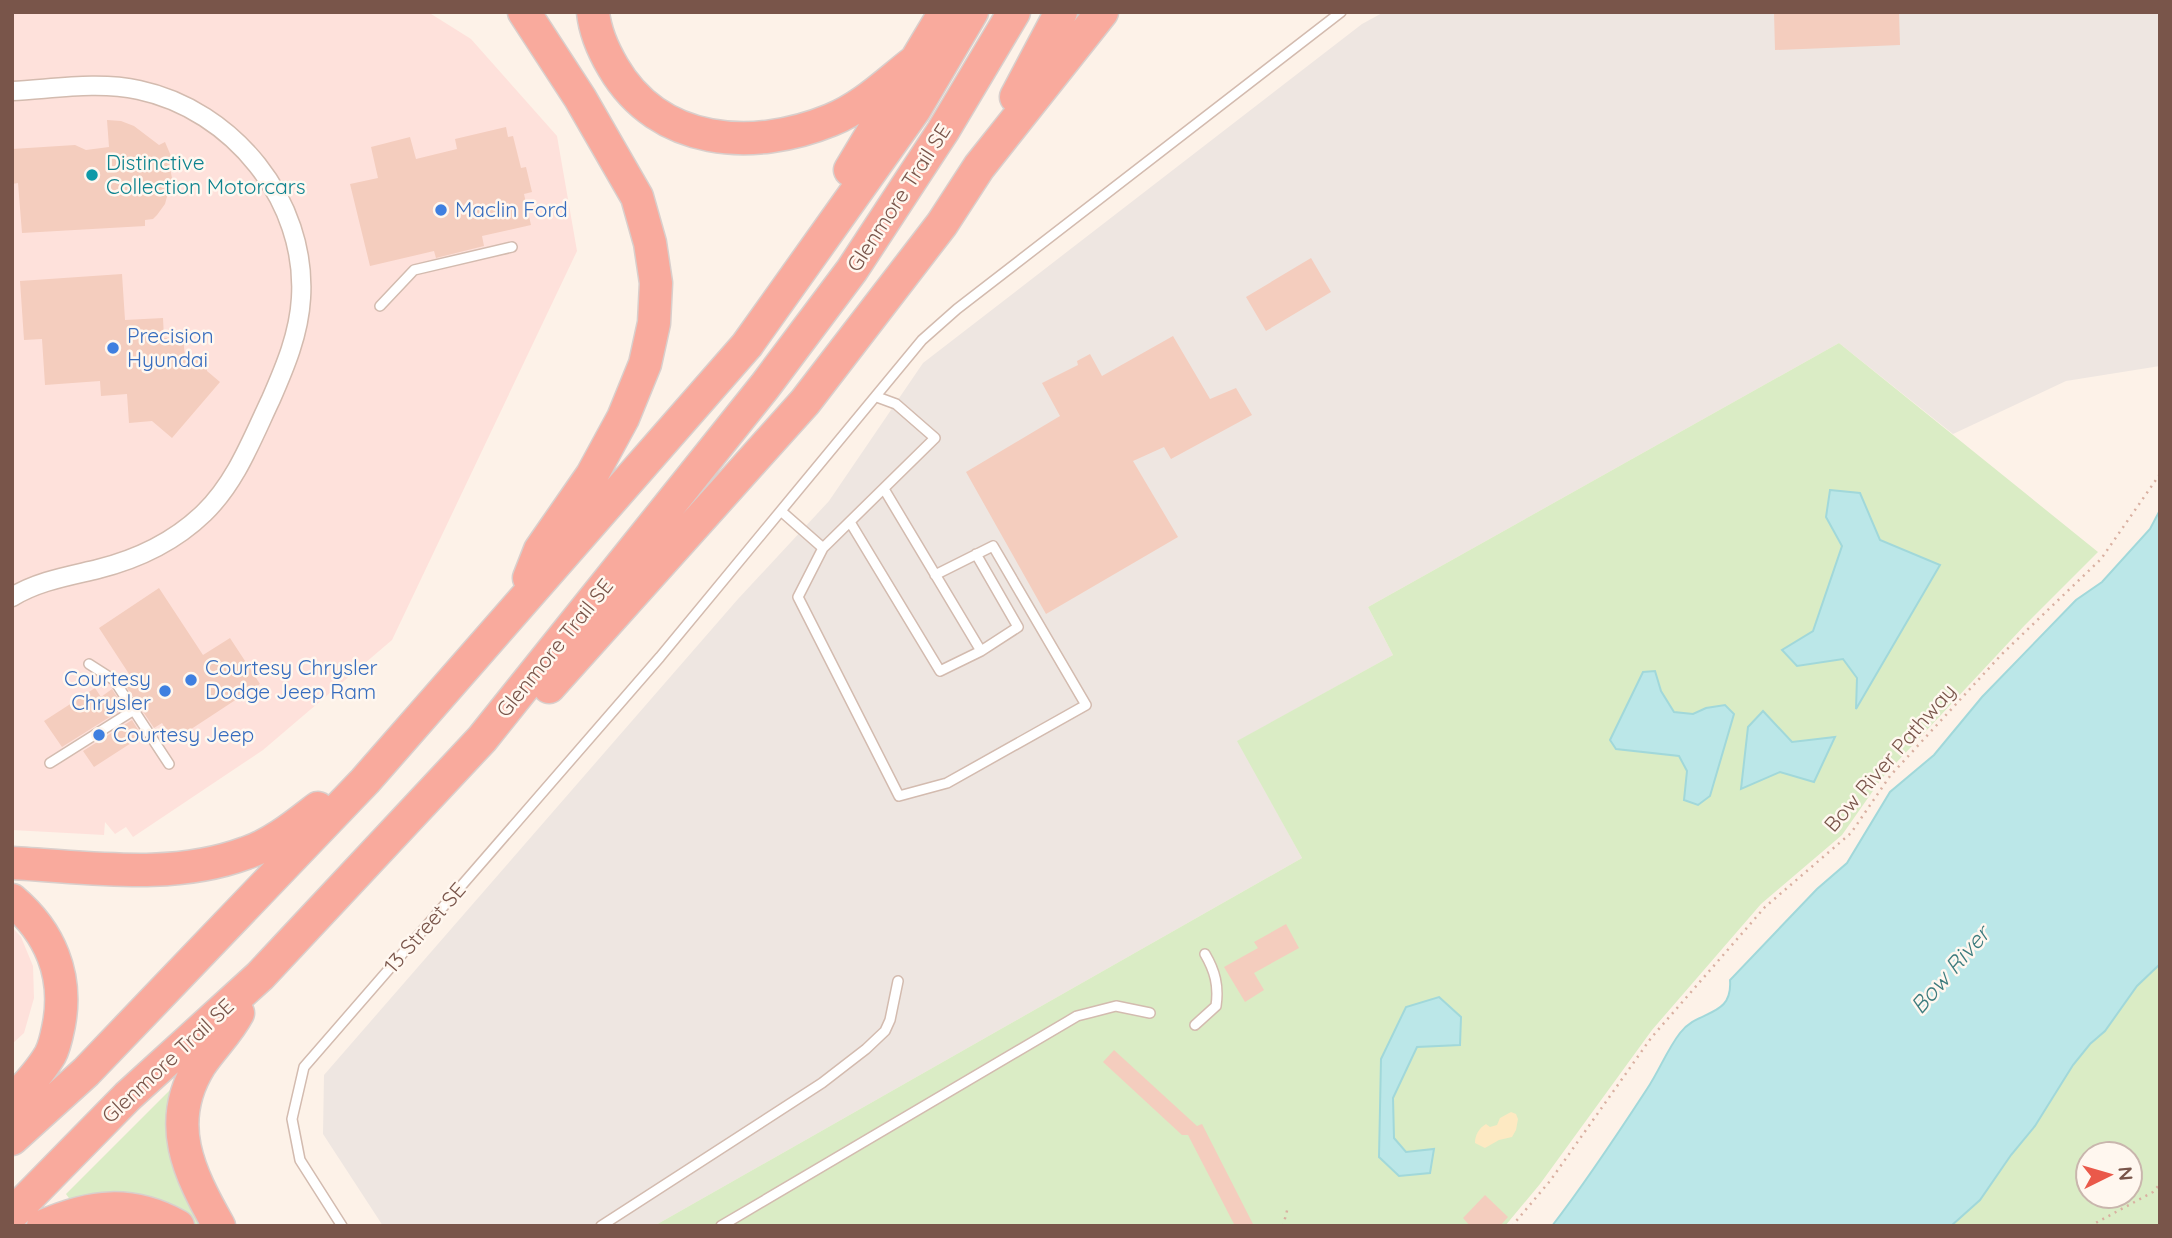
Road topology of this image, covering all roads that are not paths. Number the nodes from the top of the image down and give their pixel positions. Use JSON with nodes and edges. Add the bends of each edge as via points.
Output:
{"nodes":[{"id":1,"x":524,"y":12,"type":"edge"},
{"id":2,"x":593,"y":12,"type":"edge"},
{"id":3,"x":945,"y":12,"type":"edge"},
{"id":4,"x":972,"y":12,"type":"edge"},
{"id":5,"x":1014,"y":12,"type":"edge"},
{"id":6,"x":1061,"y":12,"type":"edge"},
{"id":7,"x":1102,"y":12,"type":"edge"},
{"id":8,"x":1341,"y":12,"type":"edge"},
{"id":9,"x":914,"y":62,"type":"junction"},
{"id":10,"x":12,"y":91,"type":"edge"},
{"id":11,"x":979,"y":167,"type":"junction"},
{"id":12,"x":512,"y":247,"type":"dead end"},
{"id":13,"x":380,"y":306,"type":"dead end"},
{"id":14,"x":747,"y":345,"type":"junction"},
{"id":15,"x":877,"y":397,"type":"junction"},
{"id":16,"x":884,"y":489,"type":"junction"},
{"id":17,"x":782,"y":511,"type":"junction"},
{"id":18,"x":850,"y":522,"type":"junction"},
{"id":19,"x":824,"y":548,"type":"junction"},
{"id":20,"x":976,"y":554,"type":"junction"},
{"id":21,"x":935,"y":575,"type":"junction"},
{"id":22,"x":12,"y":597,"type":"edge"},
{"id":23,"x":519,"y":605,"type":"junction"},
{"id":24,"x":981,"y":651,"type":"junction"},
{"id":25,"x":89,"y":664,"type":"dead end"},
{"id":26,"x":134,"y":710,"type":"junction"},
{"id":27,"x":482,"y":738,"type":"junction"},
{"id":28,"x":50,"y":763,"type":"dead end"},
{"id":29,"x":169,"y":764,"type":"dead end"},
{"id":30,"x":365,"y":781,"type":"junction"},
{"id":31,"x":12,"y":863,"type":"edge"},
{"id":32,"x":12,"y":900,"type":"edge"},
{"id":33,"x":1205,"y":954,"type":"dead end"},
{"id":34,"x":260,"y":975,"type":"junction"},
{"id":35,"x":898,"y":981,"type":"dead end"},
{"id":36,"x":1150,"y":1013,"type":"dead end"},
{"id":37,"x":1195,"y":1025,"type":"dead end"},
{"id":38,"x":12,"y":1101,"type":"edge"},
{"id":39,"x":12,"y":1139,"type":"edge"},
{"id":40,"x":12,"y":1214,"type":"edge"},
{"id":41,"x":43,"y":1226,"type":"edge"},
{"id":42,"x":178,"y":1226,"type":"edge"},
{"id":43,"x":219,"y":1226,"type":"edge"},
{"id":44,"x":342,"y":1226,"type":"edge"},
{"id":45,"x":601,"y":1226,"type":"edge"},
{"id":46,"x":721,"y":1226,"type":"edge"}],
"edges":[{"from":1,"to":23,"type":"highway","via":[[637,197],[656,283],[645,364],[623,418],[592,475],[540,550]]},
{"from":2,"to":9,"type":"highway","via":[[599,38],[622,83],[671,123],[714,136],[756,139],[833,119],[865,102]]},
{"from":3,"to":9,"type":"highway"},
{"from":4,"to":14,"type":"highway","name":"Glenmore Trail SE","via":[[915,109]]},
{"from":5,"to":27,"type":"highway","name":"Glenmore Trail SE","via":[[852,270],[765,386]]},
{"from":6,"to":11,"type":"highway"},
{"from":7,"to":11,"type":"highway"},
{"from":8,"to":15,"type":"lane","name":"13 Street SE","via":[[957,309],[922,340]]},
{"from":9,"to":14,"type":"highway","via":[[760,306]]},
{"from":10,"to":22,"type":"street","via":[[112,86],[139,90],[198,113],[232,136],[274,186],[286,214],[296,243],[301,297],[288,359],[272,395],[237,469],[204,513],[170,541],[138,557],[55,579]]},
{"from":11,"to":27,"type":"highway","via":[[942,224],[805,402],[543,694]]},
{"from":12,"to":13,"type":"lane","via":[[414,270]]},
{"from":14,"to":23,"type":"highway","name":"Glenmore Trail SE"},
{"from":15,"to":16,"type":"lane","via":[[896,404],[935,438]]},
{"from":15,"to":17,"type":"lane","name":"13 Street SE"},
{"from":16,"to":18,"type":"lane"},
{"from":16,"to":21,"type":"lane"},
{"from":17,"to":19,"type":"lane"},
{"from":17,"to":44,"type":"lane","name":"13 Street SE","via":[[304,1067],[292,1119],[299,1160]]},
{"from":18,"to":19,"type":"lane"},
{"from":18,"to":24,"type":"lane","via":[[940,671]]},
{"from":19,"to":20,"type":"lane","via":[[798,597],[899,796],[947,783],[1086,705],[993,545]]},
{"from":20,"to":21,"type":"lane"},
{"from":20,"to":24,"type":"lane","via":[[1018,627]]},
{"from":21,"to":24,"type":"lane"},
{"from":23,"to":30,"type":"highway","name":"Glenmore Trail SE"},
{"from":25,"to":26,"type":"lane","via":[[114,680]]},
{"from":26,"to":28,"type":"lane"},
{"from":26,"to":29,"type":"lane"},
{"from":27,"to":34,"type":"highway","name":"Glenmore Trail SE"},
{"from":30,"to":31,"type":"highway","via":[[333,797],[268,843],[245,854],[194,866],[135,871]]},
{"from":30,"to":39,"type":"highway","name":"Glenmore Trail SE","via":[[86,1072]]},
{"from":32,"to":38,"type":"highway","via":[[51,948],[62,987],[51,1054]]},
{"from":33,"to":37,"type":"lane","via":[[1218,990],[1216,1006]]},
{"from":34,"to":40,"type":"highway","name":"Glenmore Trail SE","via":[[128,1096]]},
{"from":34,"to":43,"type":"highway","via":[[231,1026],[200,1066],[183,1107],[181,1133],[186,1156],[194,1182]]},
{"from":35,"to":45,"type":"lane","via":[[885,1031],[866,1049],[822,1083]]},
{"from":36,"to":46,"type":"lane","via":[[1116,1006],[1077,1016]]},
{"from":41,"to":42,"type":"highway","via":[[103,1207],[158,1215]]}]}
